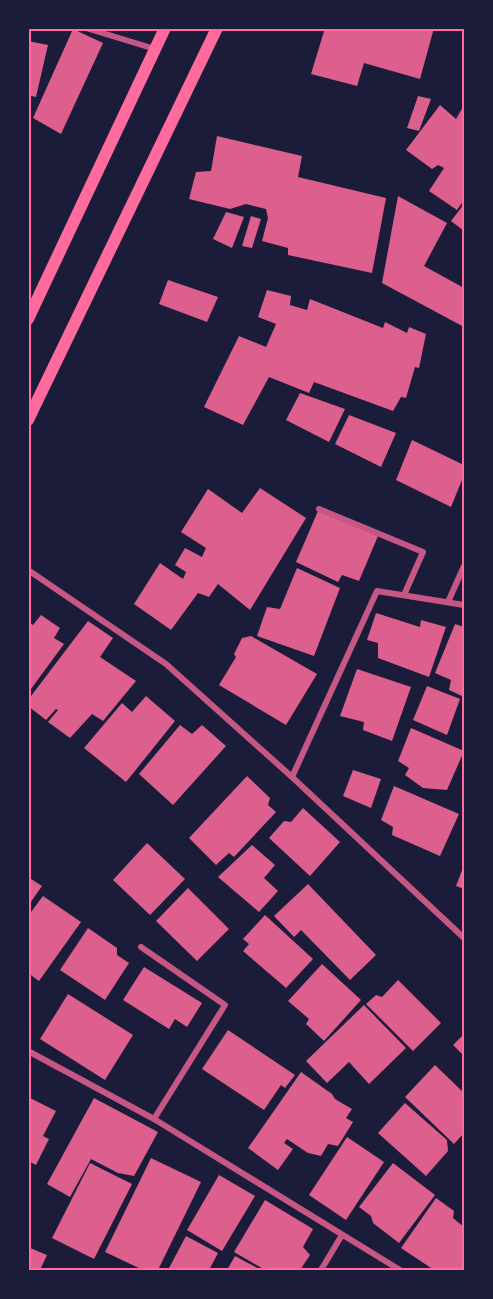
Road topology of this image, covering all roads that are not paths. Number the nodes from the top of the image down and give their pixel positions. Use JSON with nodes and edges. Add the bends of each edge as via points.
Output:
{"nodes":[{"id":1,"x":86,"y":28,"type":"edge"},
{"id":2,"x":165,"y":28,"type":"edge"},
{"id":3,"x":217,"y":28,"type":"edge"},
{"id":4,"x":156,"y":49,"type":"junction"},
{"id":5,"x":28,"y":319,"type":"edge"},
{"id":6,"x":28,"y":420,"type":"edge"},
{"id":7,"x":319,"y":509,"type":"dead end"},
{"id":8,"x":465,"y":566,"type":"edge"},
{"id":9,"x":28,"y":570,"type":"edge"},
{"id":10,"x":404,"y":595,"type":"junction"},
{"id":11,"x":448,"y":602,"type":"junction"},
{"id":12,"x":465,"y":605,"type":"edge"},
{"id":13,"x":292,"y":777,"type":"junction"},
{"id":14,"x":465,"y":938,"type":"edge"},
{"id":15,"x":141,"y":947,"type":"dead end"},
{"id":16,"x":28,"y":1051,"type":"edge"},
{"id":17,"x":154,"y":1119,"type":"junction"},
{"id":18,"x":342,"y":1234,"type":"junction"},
{"id":19,"x":321,"y":1270,"type":"edge"},
{"id":20,"x":400,"y":1270,"type":"edge"}],
"edges":[{"from":1,"to":4,"type":"street"},
{"from":2,"to":4,"type":"main road"},
{"from":3,"to":6,"type":"main road"},
{"from":4,"to":5,"type":"main road"},
{"from":7,"to":10,"type":"street","via":[[423,552]]},
{"from":8,"to":11,"type":"street"},
{"from":9,"to":13,"type":"street","via":[[166,663]]},
{"from":10,"to":11,"type":"street"},
{"from":10,"to":13,"type":"street","via":[[377,591]]},
{"from":11,"to":12,"type":"street"},
{"from":13,"to":14,"type":"street"},
{"from":15,"to":17,"type":"street","via":[[225,1005]]},
{"from":16,"to":17,"type":"street"},
{"from":17,"to":18,"type":"street"},
{"from":18,"to":19,"type":"street"},
{"from":18,"to":20,"type":"street"}]}
